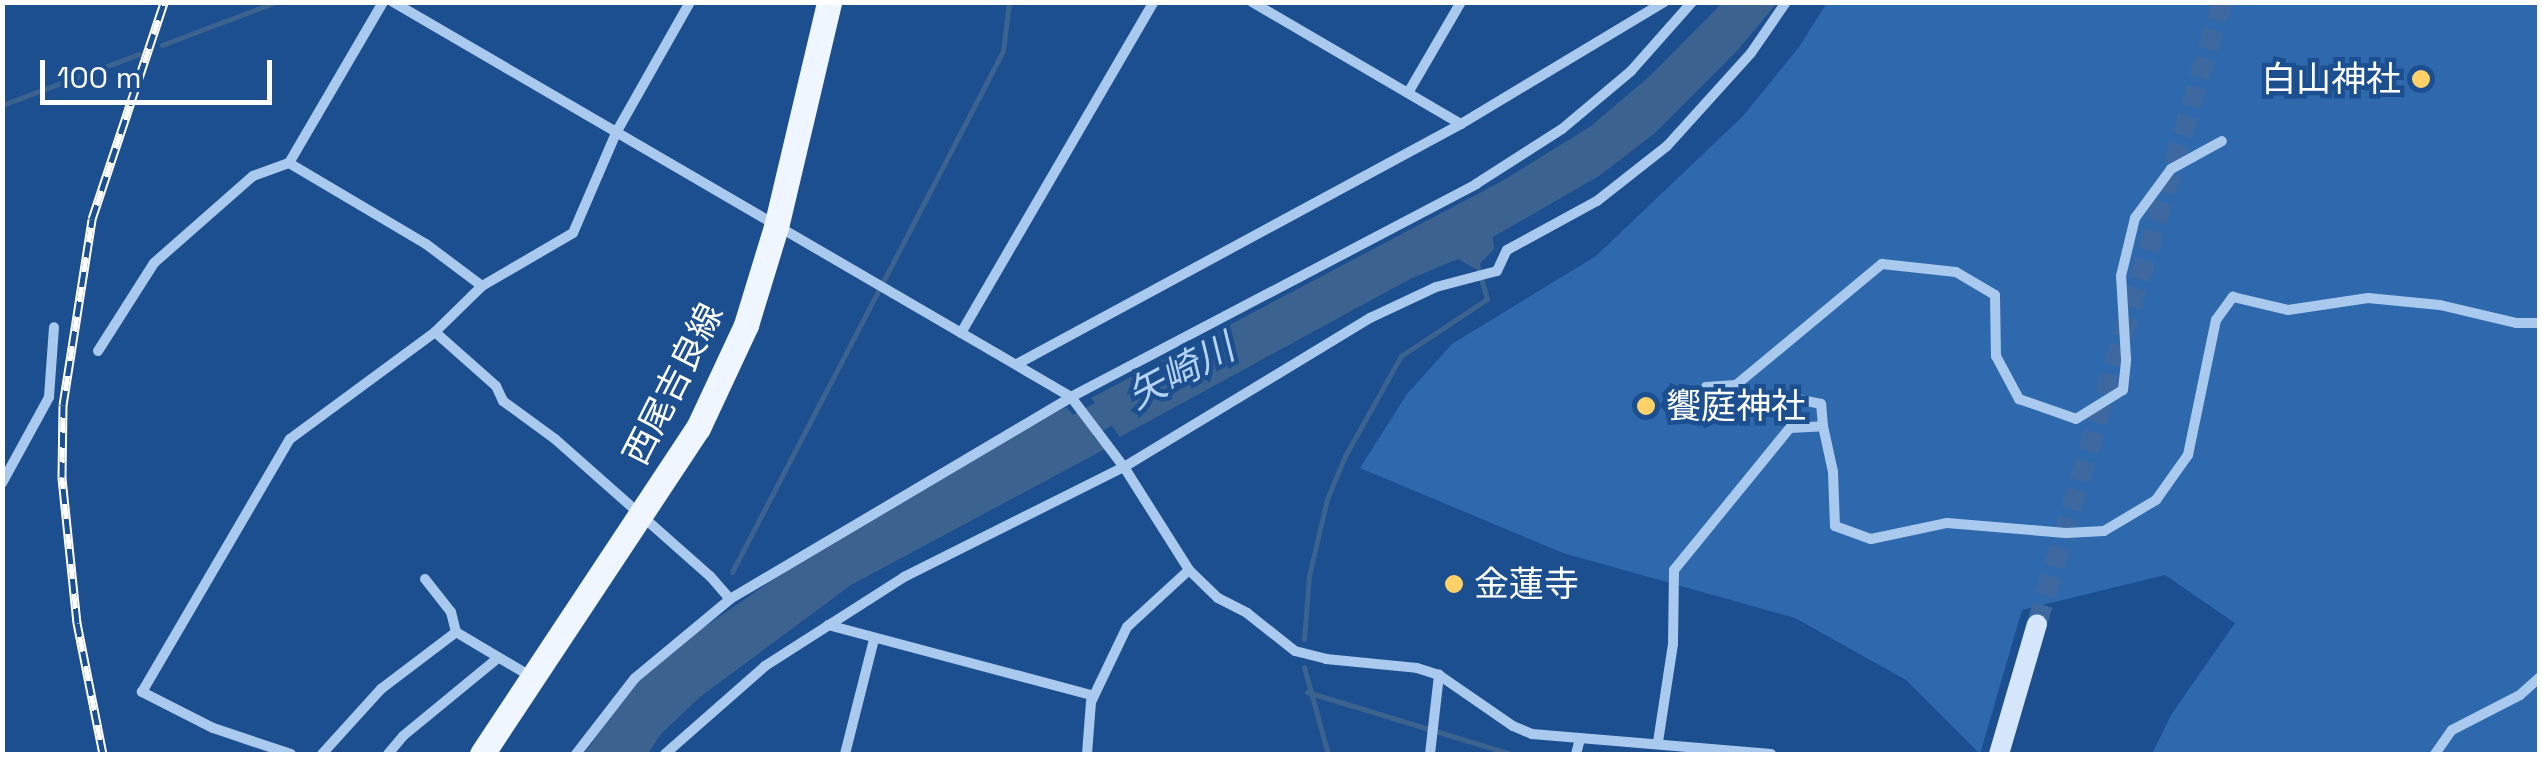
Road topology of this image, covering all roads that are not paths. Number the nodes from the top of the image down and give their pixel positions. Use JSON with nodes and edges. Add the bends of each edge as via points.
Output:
{"nodes":[{"id":1,"x":383,"y":2,"type":"edge"},
{"id":2,"x":393,"y":2,"type":"edge"},
{"id":3,"x":690,"y":2,"type":"edge"},
{"id":4,"x":829,"y":2,"type":"edge"},
{"id":5,"x":1154,"y":2,"type":"edge"},
{"id":6,"x":1252,"y":2,"type":"edge"},
{"id":7,"x":1460,"y":2,"type":"edge"},
{"id":8,"x":1664,"y":2,"type":"edge"},
{"id":9,"x":1692,"y":2,"type":"edge"},
{"id":10,"x":1786,"y":2,"type":"edge"},
{"id":11,"x":1408,"y":93,"type":"junction"},
{"id":12,"x":1461,"y":124,"type":"junction"},
{"id":13,"x":617,"y":131,"type":"junction"},
{"id":14,"x":2222,"y":140,"type":"dead end"},
{"id":15,"x":289,"y":163,"type":"junction"},
{"id":16,"x":776,"y":228,"type":"junction"},
{"id":17,"x":482,"y":286,"type":"junction"},
{"id":18,"x":2540,"y":323,"type":"edge"},
{"id":19,"x":54,"y":327,"type":"dead end"},
{"id":20,"x":435,"y":332,"type":"junction"},
{"id":21,"x":960,"y":333,"type":"junction"},
{"id":22,"x":98,"y":350,"type":"dead end"},
{"id":23,"x":1018,"y":364,"type":"junction"},
{"id":24,"x":1070,"y":397,"type":"junction"},
{"id":25,"x":1823,"y":426,"type":"junction"},
{"id":26,"x":1124,"y":467,"type":"junction"},
{"id":27,"x":2,"y":482,"type":"edge"},
{"id":28,"x":642,"y":516,"type":"junction"},
{"id":29,"x":1189,"y":570,"type":"junction"},
{"id":30,"x":424,"y":579,"type":"dead end"},
{"id":31,"x":730,"y":599,"type":"junction"},
{"id":32,"x":828,"y":624,"type":"junction"},
{"id":33,"x":2037,"y":624,"type":"tunnel mouth"},
{"id":34,"x":456,"y":632,"type":"junction"},
{"id":35,"x":874,"y":639,"type":"junction"},
{"id":36,"x":498,"y":658,"type":"junction"},
{"id":37,"x":1439,"y":675,"type":"junction"},
{"id":38,"x":2540,"y":677,"type":"edge"},
{"id":39,"x":534,"y":678,"type":"junction"},
{"id":40,"x":1094,"y":696,"type":"junction"},
{"id":41,"x":1580,"y":739,"type":"junction"},
{"id":42,"x":1658,"y":742,"type":"junction"},
{"id":43,"x":1714,"y":751,"type":"edge"},
{"id":44,"x":292,"y":754,"type":"edge"},
{"id":45,"x":322,"y":754,"type":"edge"},
{"id":46,"x":388,"y":754,"type":"edge"},
{"id":47,"x":482,"y":754,"type":"edge"},
{"id":48,"x":576,"y":754,"type":"edge"},
{"id":49,"x":665,"y":754,"type":"edge"},
{"id":50,"x":845,"y":754,"type":"edge"},
{"id":51,"x":1087,"y":754,"type":"edge"},
{"id":52,"x":1430,"y":754,"type":"edge"},
{"id":53,"x":1576,"y":754,"type":"edge"},
{"id":54,"x":1770,"y":754,"type":"edge"},
{"id":55,"x":2000,"y":754,"type":"edge"},
{"id":56,"x":2435,"y":754,"type":"edge"}],
"edges":[{"from":1,"to":15,"type":"street"},
{"from":2,"to":13,"type":"street"},
{"from":3,"to":13,"type":"street"},
{"from":4,"to":16,"type":"main road","name":"西尾吉良線"},
{"from":5,"to":21,"type":"street"},
{"from":6,"to":11,"type":"street"},
{"from":7,"to":11,"type":"street"},
{"from":8,"to":12,"type":"street"},
{"from":9,"to":24,"type":"street","via":[[1631,70],[1562,129],[1476,184]]},
{"from":10,"to":26,"type":"street","via":[[1714,97],[1667,146],[1597,200],[1507,250],[1497,271],[1436,287],[1370,318]]},
{"from":11,"to":12,"type":"street"},
{"from":12,"to":23,"type":"street"},
{"from":13,"to":16,"type":"street"},
{"from":13,"to":17,"type":"street","via":[[573,233]]},
{"from":14,"to":25,"type":"street","via":[[2172,169],[2135,218],[2122,276],[2123,390],[2076,419],[2019,400],[1996,356],[1995,294],[1956,272],[1882,264],[1736,385],[1706,387],[1706,416],[1728,406],[1797,399],[1821,404]]},
{"from":15,"to":17,"type":"street","via":[[426,244]]},
{"from":15,"to":22,"type":"street","via":[[253,176],[154,263]]},
{"from":16,"to":21,"type":"street"},
{"from":16,"to":28,"type":"main road","name":"西尾吉良線","via":[[746,325],[698,428]]},
{"from":17,"to":20,"type":"street"},
{"from":18,"to":25,"type":"street","via":[[2368,298],[2288,310],[2232,297],[2216,320],[2188,455],[2156,500],[2104,531],[1948,523],[1871,539],[1835,526]]},
{"from":19,"to":27,"type":"street","via":[[50,397]]},
{"from":20,"to":28,"type":"street","via":[[496,386],[503,402]]},
{"from":20,"to":44,"type":"street","via":[[290,439],[142,692],[213,728]]},
{"from":21,"to":23,"type":"street"},
{"from":23,"to":24,"type":"street"},
{"from":24,"to":26,"type":"street"},
{"from":24,"to":31,"type":"street"},
{"from":25,"to":42,"type":"street","via":[[1790,428],[1674,570],[1673,644]]},
{"from":26,"to":29,"type":"street"},
{"from":26,"to":32,"type":"street","via":[[904,577]]},
{"from":28,"to":31,"type":"street"},
{"from":28,"to":39,"type":"main road","name":"西尾吉良線"},
{"from":29,"to":37,"type":"street","via":[[1296,651]]},
{"from":29,"to":40,"type":"street","via":[[1127,627]]},
{"from":30,"to":34,"type":"street","via":[[451,612]]},
{"from":31,"to":48,"type":"street","via":[[635,678]]},
{"from":32,"to":35,"type":"street"},
{"from":32,"to":49,"type":"street","via":[[764,666]]},
{"from":33,"to":55,"type":"street"},
{"from":34,"to":36,"type":"street"},
{"from":34,"to":45,"type":"street","via":[[381,689]]},
{"from":35,"to":40,"type":"street"},
{"from":35,"to":50,"type":"street"},
{"from":36,"to":39,"type":"street"},
{"from":36,"to":46,"type":"street"},
{"from":37,"to":41,"type":"street","via":[[1513,726]]},
{"from":37,"to":52,"type":"street"},
{"from":38,"to":56,"type":"street","via":[[2520,695],[2452,730]]},
{"from":39,"to":47,"type":"main road","name":"西尾吉良線"},
{"from":40,"to":51,"type":"street"},
{"from":41,"to":42,"type":"street"},
{"from":41,"to":53,"type":"street"},
{"from":42,"to":43,"type":"street"},
{"from":43,"to":54,"type":"street"}]}
